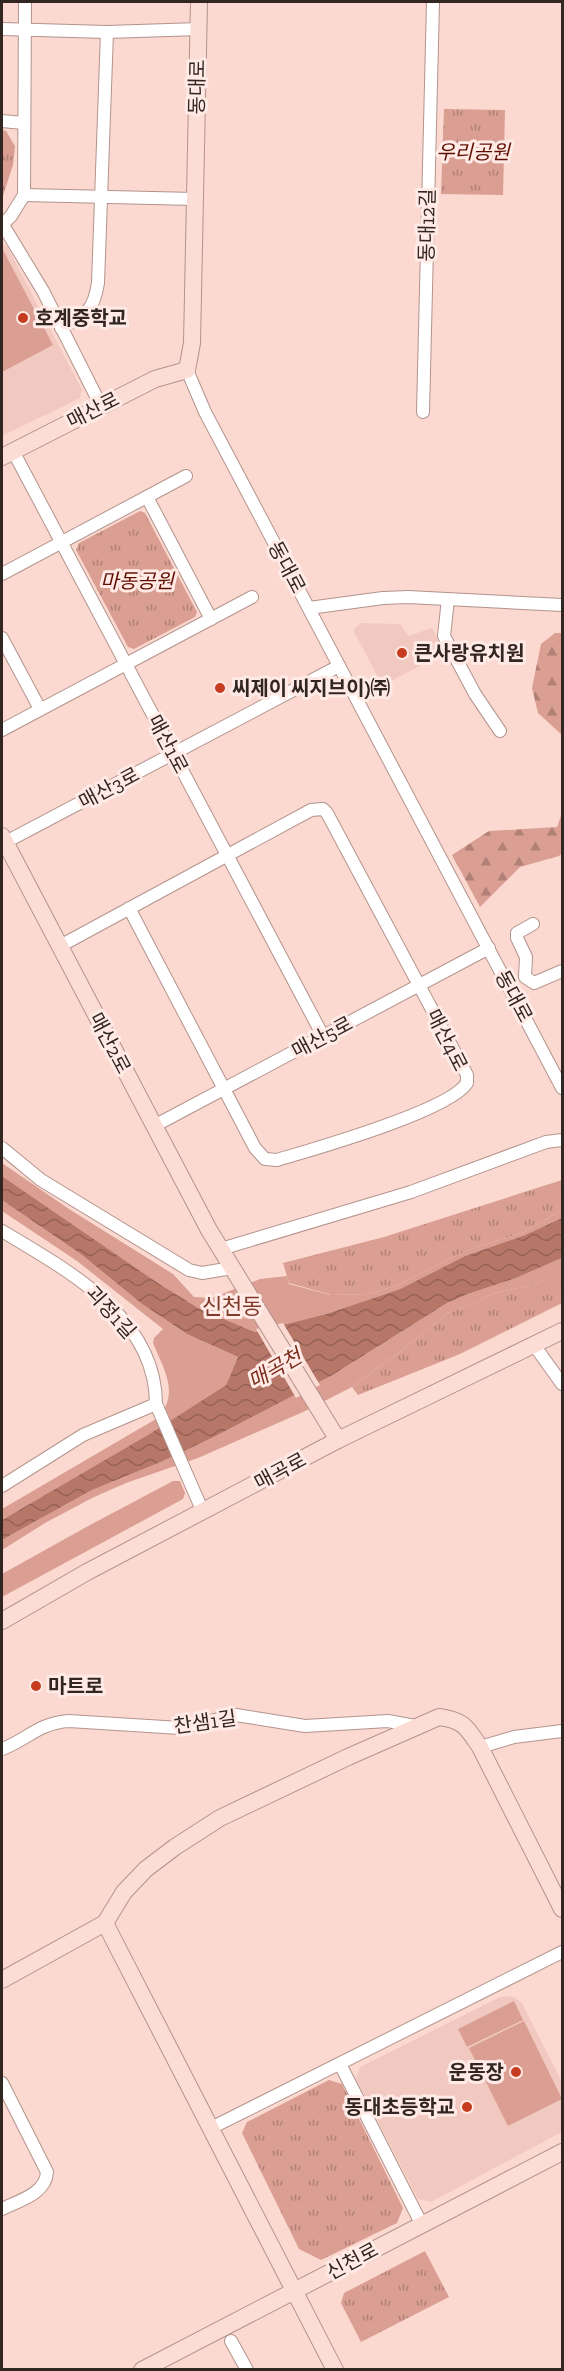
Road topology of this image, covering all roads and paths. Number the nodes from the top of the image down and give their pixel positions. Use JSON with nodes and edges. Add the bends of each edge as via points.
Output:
{"nodes":[{"id":1,"x":26,"y":2,"type":"edge"},
{"id":2,"x":199,"y":2,"type":"edge"},
{"id":3,"x":432,"y":2,"type":"edge"},
{"id":4,"x":2,"y":29,"type":"edge"},
{"id":5,"x":199,"y":29,"type":"junction"},
{"id":6,"x":25,"y":30,"type":"junction"},
{"id":7,"x":107,"y":32,"type":"junction"},
{"id":8,"x":2,"y":121,"type":"edge"},
{"id":9,"x":23,"y":123,"type":"junction"},
{"id":10,"x":24,"y":195,"type":"junction"},
{"id":11,"x":102,"y":198,"type":"junction"},
{"id":12,"x":195,"y":199,"type":"junction"},
{"id":13,"x":2,"y":225,"type":"edge"},
{"id":14,"x":61,"y":328,"type":"junction"},
{"id":15,"x":187,"y":370,"type":"junction"},
{"id":16,"x":101,"y":405,"type":"junction"},
{"id":17,"x":423,"y":412,"type":"dead end"},
{"id":18,"x":7,"y":454,"type":"edge"},
{"id":19,"x":186,"y":476,"type":"dead end"},
{"id":20,"x":147,"y":497,"type":"junction"},
{"id":21,"x":61,"y":543,"type":"junction"},
{"id":22,"x":2,"y":574,"type":"edge"},
{"id":23,"x":252,"y":597,"type":"dead end"},
{"id":24,"x":448,"y":599,"type":"junction"},
{"id":25,"x":562,"y":605,"type":"edge"},
{"id":26,"x":309,"y":608,"type":"junction"},
{"id":27,"x":211,"y":619,"type":"junction"},
{"id":28,"x":2,"y":638,"type":"edge"},
{"id":29,"x":125,"y":663,"type":"junction"},
{"id":30,"x":339,"y":666,"type":"junction"},
{"id":31,"x":40,"y":709,"type":"junction"},
{"id":32,"x":2,"y":730,"type":"edge"},
{"id":33,"x":500,"y":731,"type":"dead end"},
{"id":34,"x":173,"y":754,"type":"junction"},
{"id":35,"x":3,"y":841,"type":"edge"},
{"id":36,"x":227,"y":855,"type":"junction"},
{"id":37,"x":129,"y":908,"type":"junction"},
{"id":38,"x":533,"y":924,"type":"dead end"},
{"id":39,"x":60,"y":946,"type":"junction"},
{"id":40,"x":489,"y":948,"type":"junction"},
{"id":41,"x":562,"y":970,"type":"edge"},
{"id":42,"x":419,"y":985,"type":"junction"},
{"id":43,"x":323,"y":1036,"type":"junction"},
{"id":44,"x":562,"y":1088,"type":"edge"},
{"id":45,"x":224,"y":1089,"type":"junction"},
{"id":46,"x":154,"y":1126,"type":"junction"},
{"id":47,"x":562,"y":1140,"type":"edge"},
{"id":48,"x":2,"y":1148,"type":"edge"},
{"id":49,"x":2,"y":1231,"type":"edge"},
{"id":50,"x":220,"y":1249,"type":"junction"},
{"id":51,"x":235,"y":1273,"type":"junction"},
{"id":52,"x":562,"y":1331,"type":"edge"},
{"id":53,"x":534,"y":1345,"type":"junction"},
{"id":54,"x":562,"y":1384,"type":"edge"},
{"id":55,"x":156,"y":1404,"type":"junction"},
{"id":56,"x":338,"y":1440,"type":"junction"},
{"id":57,"x":2,"y":1486,"type":"edge"},
{"id":58,"x":203,"y":1512,"type":"junction"},
{"id":59,"x":2,"y":1621,"type":"edge"},
{"id":60,"x":415,"y":1726,"type":"junction"},
{"id":61,"x":562,"y":1731,"type":"edge"},
{"id":62,"x":480,"y":1747,"type":"junction"},
{"id":63,"x":2,"y":1749,"type":"edge"},
{"id":64,"x":562,"y":1909,"type":"edge"},
{"id":65,"x":105,"y":1923,"type":"junction"},
{"id":66,"x":562,"y":1952,"type":"edge"},
{"id":67,"x":2,"y":1980,"type":"edge"},
{"id":68,"x":340,"y":2064,"type":"junction"},
{"id":69,"x":2,"y":2083,"type":"edge"},
{"id":70,"x":211,"y":2128,"type":"junction"},
{"id":71,"x":562,"y":2152,"type":"edge"},
{"id":72,"x":2,"y":2209,"type":"edge"},
{"id":73,"x":422,"y":2225,"type":"junction"},
{"id":74,"x":295,"y":2291,"type":"junction"},
{"id":75,"x":231,"y":2341,"type":"dead end"},
{"id":76,"x":142,"y":2370,"type":"edge"},
{"id":77,"x":247,"y":2370,"type":"edge"},
{"id":78,"x":335,"y":2370,"type":"edge"}],
"edges":[{"from":1,"to":6,"type":"street"},
{"from":2,"to":5,"type":"street","name":"동대로"},
{"from":3,"to":17,"type":"street","name":"동대12길"},
{"from":4,"to":6,"type":"street"},
{"from":5,"to":7,"type":"street"},
{"from":5,"to":12,"type":"street","name":"동대로"},
{"from":6,"to":7,"type":"street"},
{"from":6,"to":9,"type":"street"},
{"from":7,"to":11,"type":"street"},
{"from":8,"to":9,"type":"street"},
{"from":9,"to":10,"type":"street"},
{"from":10,"to":11,"type":"street"},
{"from":10,"to":13,"type":"street"},
{"from":11,"to":12,"type":"street"},
{"from":11,"to":14,"type":"street","via":[[94,302],[90,309]]},
{"from":12,"to":15,"type":"street","name":"동대로","via":[[192,343]]},
{"from":13,"to":14,"type":"street"},
{"from":14,"to":16,"type":"street"},
{"from":15,"to":16,"type":"street","name":"매산로","via":[[154,379]]},
{"from":15,"to":26,"type":"street","name":"동대로","via":[[205,412]]},
{"from":16,"to":18,"type":"street","name":"매산로"},
{"from":18,"to":21,"type":"street","name":"매산1로"},
{"from":19,"to":20,"type":"street"},
{"from":20,"to":21,"type":"street"},
{"from":20,"to":27,"type":"street"},
{"from":21,"to":22,"type":"street"},
{"from":21,"to":29,"type":"street","name":"매산1로"},
{"from":23,"to":27,"type":"street"},
{"from":24,"to":25,"type":"street"},
{"from":24,"to":26,"type":"street","via":[[382,598]]},
{"from":24,"to":33,"type":"street","via":[[444,636]]},
{"from":26,"to":30,"type":"street","name":"동대로"},
{"from":27,"to":29,"type":"street"},
{"from":28,"to":31,"type":"street"},
{"from":29,"to":31,"type":"street"},
{"from":29,"to":34,"type":"street","name":"매산1로"},
{"from":30,"to":34,"type":"street","name":"매산3로"},
{"from":30,"to":40,"type":"street","name":"동대로"},
{"from":31,"to":32,"type":"street"},
{"from":34,"to":35,"type":"street","name":"매산3로"},
{"from":34,"to":36,"type":"street","name":"매산1로"},
{"from":35,"to":39,"type":"street","name":"매산2로"},
{"from":36,"to":37,"type":"street","name":"매산4로"},
{"from":36,"to":42,"type":"street","name":"매산4로","via":[[310,810],[323,809]]},
{"from":36,"to":43,"type":"street","name":"매산1로"},
{"from":37,"to":39,"type":"street","name":"매산4로"},
{"from":37,"to":45,"type":"street","name":"매산4로"},
{"from":38,"to":41,"type":"street","via":[[517,933],[526,957],[525,977],[534,983]]},
{"from":39,"to":46,"type":"street","name":"매산2로"},
{"from":40,"to":42,"type":"street","name":"매산5로"},
{"from":40,"to":44,"type":"street","name":"동대로"},
{"from":42,"to":43,"type":"street","name":"매산5로"},
{"from":42,"to":45,"type":"street","name":"매산4로","via":[[467,1075],[467,1083],[456,1095],[379,1128],[271,1161],[255,1148]]},
{"from":43,"to":45,"type":"street","name":"매산5로"},
{"from":45,"to":46,"type":"street","name":"매산5로"},
{"from":46,"to":50,"type":"street","name":"매산2로"},
{"from":47,"to":50,"type":"street","via":[[546,1142],[411,1192]]},
{"from":48,"to":51,"type":"street","via":[[41,1180],[189,1270]]},
{"from":49,"to":55,"type":"street","name":"괴정1길","via":[[88,1285],[123,1320],[147,1355],[156,1384]]},
{"from":50,"to":51,"type":"street","name":"매산2로"},
{"from":51,"to":56,"type":"street","name":"매산2로"},
{"from":52,"to":53,"type":"street","name":"매곡로"},
{"from":53,"to":54,"type":"street"},
{"from":53,"to":56,"type":"street","name":"매곡로"},
{"from":55,"to":57,"type":"street","via":[[82,1434]]},
{"from":55,"to":58,"type":"street"},
{"from":56,"to":58,"type":"street","name":"매곡로"},
{"from":58,"to":59,"type":"street","name":"매곡로"},
{"from":60,"to":62,"type":"street","via":[[439,1717],[454,1719],[466,1726]]},
{"from":60,"to":63,"type":"street","name":"찬샘1길","via":[[388,1721],[305,1726],[236,1715],[180,1728],[69,1720],[40,1727]]},
{"from":60,"to":65,"type":"street","via":[[202,1829],[146,1869],[124,1892]]},
{"from":61,"to":62,"type":"street","via":[[514,1737]]},
{"from":62,"to":64,"type":"street"},
{"from":65,"to":67,"type":"street"},
{"from":65,"to":70,"type":"street"},
{"from":66,"to":68,"type":"street"},
{"from":68,"to":70,"type":"street"},
{"from":68,"to":73,"type":"street"},
{"from":69,"to":72,"type":"street","via":[[47,2172],[47,2179],[37,2191]]},
{"from":70,"to":74,"type":"street"},
{"from":71,"to":73,"type":"street","name":"신천로"},
{"from":73,"to":74,"type":"street","name":"신천로"},
{"from":74,"to":76,"type":"street","name":"신천로"},
{"from":74,"to":78,"type":"street"},
{"from":75,"to":77,"type":"street"}]}
